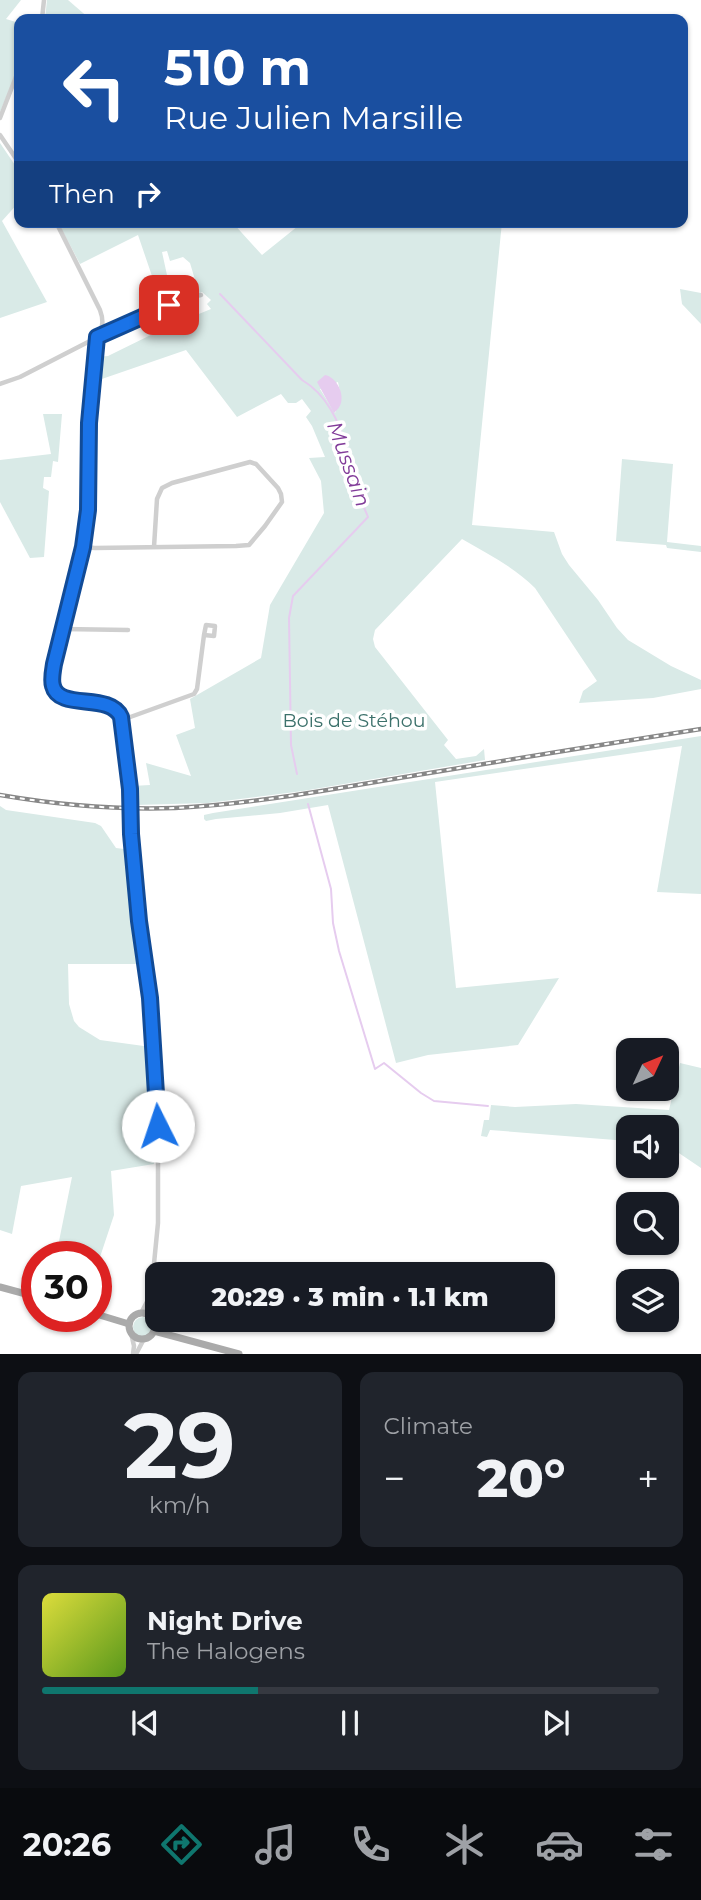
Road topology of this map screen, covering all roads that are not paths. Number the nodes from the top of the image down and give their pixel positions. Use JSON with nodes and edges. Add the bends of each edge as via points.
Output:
{"nodes":[{"id":1,"x":14,"y":82,"type":"edge"},
{"id":2,"x":0,"y":118,"type":"edge"},
{"id":3,"x":0,"y":135,"type":"edge"},
{"id":4,"x":14,"y":156,"type":"edge"},
{"id":5,"x":59,"y":228,"type":"edge"},
{"id":6,"x":201,"y":295,"type":"dead end"},
{"id":7,"x":98,"y":336,"type":"junction"},
{"id":8,"x":0,"y":384,"type":"edge"},
{"id":9,"x":83,"y":547,"type":"junction"},
{"id":10,"x":154,"y":547,"type":"junction"},
{"id":11,"x":63,"y":629,"type":"junction"},
{"id":12,"x":128,"y":630,"type":"dead end"},
{"id":13,"x":204,"y":635,"type":"dead end"},
{"id":14,"x":122,"y":720,"type":"junction"},
{"id":15,"x":154,"y":1262,"type":"edge"},
{"id":16,"x":0,"y":1287,"type":"edge"},
{"id":17,"x":21,"y":1293,"type":"edge"},
{"id":18,"x":145,"y":1305,"type":"edge"},
{"id":19,"x":141,"y":1313,"type":"junction"},
{"id":20,"x":145,"y":1314,"type":"edge"},
{"id":21,"x":112,"y":1319,"type":"edge"},
{"id":22,"x":130,"y":1324,"type":"junction"},
{"id":23,"x":154,"y":1332,"type":"edge"},
{"id":24,"x":159,"y":1332,"type":"edge"},
{"id":25,"x":131,"y":1333,"type":"junction"},
{"id":26,"x":144,"y":1339,"type":"junction"},
{"id":27,"x":135,"y":1354,"type":"edge"},
{"id":28,"x":239,"y":1354,"type":"edge"}],
"edges":[{"from":1,"to":2,"type":"street"},
{"from":3,"to":4,"type":"street"},
{"from":5,"to":7,"type":"street","via":[[103,317]]},
{"from":6,"to":7,"type":"street"},
{"from":7,"to":8,"type":"street"},
{"from":7,"to":9,"type":"street"},
{"from":9,"to":10,"type":"street"},
{"from":9,"to":11,"type":"street"},
{"from":10,"to":10,"type":"street","via":[[249,545],[281,505],[281,494],[250,461],[172,483],[162,488],[157,499]]},
{"from":11,"to":12,"type":"street"},
{"from":11,"to":14,"type":"street","via":[[53,688],[65,698],[111,706]]},
{"from":13,"to":14,"type":"street","via":[[194,694]]},
{"from":14,"to":15,"type":"street","via":[[158,1126]]},
{"from":16,"to":17,"type":"main road"},
{"from":18,"to":19,"type":"street"},
{"from":19,"to":20,"type":"main road"},
{"from":19,"to":22,"type":"main road"},
{"from":21,"to":22,"type":"main road"},
{"from":22,"to":25,"type":"main road"},
{"from":23,"to":26,"type":"main road"},
{"from":24,"to":28,"type":"main road"},
{"from":25,"to":26,"type":"main road"},
{"from":25,"to":27,"type":"street"},
{"from":26,"to":27,"type":"street"}]}
